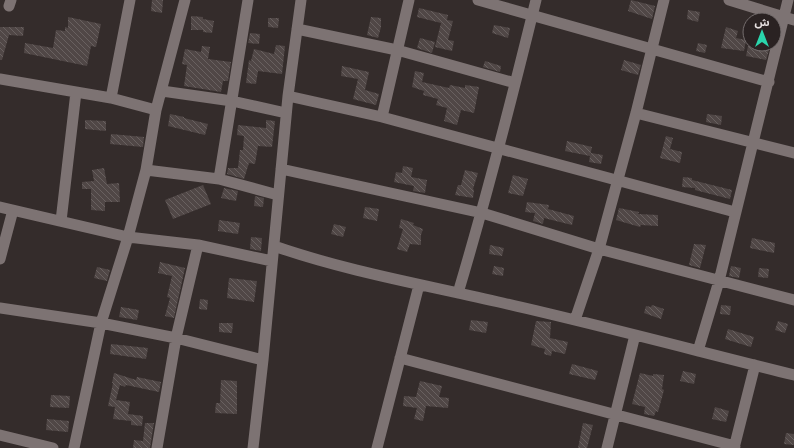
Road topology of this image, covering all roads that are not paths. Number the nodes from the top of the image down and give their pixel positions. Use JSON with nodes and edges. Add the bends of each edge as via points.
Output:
{"nodes":[{"id":1,"x":130,"y":0,"type":"edge"},
{"id":2,"x":185,"y":0,"type":"edge"},
{"id":3,"x":248,"y":0,"type":"edge"},
{"id":4,"x":300,"y":0,"type":"edge"},
{"id":5,"x":409,"y":0,"type":"edge"},
{"id":6,"x":478,"y":0,"type":"edge"},
{"id":7,"x":536,"y":0,"type":"edge"},
{"id":8,"x":664,"y":0,"type":"edge"},
{"id":9,"x":729,"y":0,"type":"edge"},
{"id":10,"x":788,"y":0,"type":"edge"},
{"id":11,"x":532,"y":15,"type":"junction"},
{"id":12,"x":789,"y":19,"type":"edge"},
{"id":13,"x":297,"y":29,"type":"junction"},
{"id":14,"x":652,"y":48,"type":"junction"},
{"id":15,"x":397,"y":50,"type":"junction"},
{"id":16,"x":0,"y":79,"type":"edge"},
{"id":17,"x":769,"y":82,"type":"junction"},
{"id":18,"x":515,"y":83,"type":"junction"},
{"id":19,"x":162,"y":91,"type":"junction"},
{"id":20,"x":76,"y":92,"type":"junction"},
{"id":21,"x":288,"y":96,"type":"junction"},
{"id":22,"x":112,"y":98,"type":"junction"},
{"id":23,"x":232,"y":101,"type":"junction"},
{"id":24,"x":156,"y":110,"type":"junction"},
{"id":25,"x":286,"y":112,"type":"junction"},
{"id":26,"x":636,"y":113,"type":"junction"},
{"id":27,"x":382,"y":117,"type":"junction"},
{"id":28,"x":752,"y":142,"type":"junction"},
{"id":29,"x":499,"y":148,"type":"junction"},
{"id":30,"x":794,"y":153,"type":"edge"},
{"id":31,"x":281,"y":168,"type":"junction"},
{"id":32,"x":146,"y":170,"type":"junction"},
{"id":33,"x":219,"y":179,"type":"junction"},
{"id":34,"x":618,"y":180,"type":"junction"},
{"id":35,"x":278,"y":195,"type":"junction"},
{"id":36,"x":0,"y":207,"type":"edge"},
{"id":37,"x":13,"y":210,"type":"junction"},
{"id":38,"x":735,"y":212,"type":"junction"},
{"id":39,"x":482,"y":214,"type":"junction"},
{"id":40,"x":61,"y":221,"type":"junction"},
{"id":41,"x":128,"y":237,"type":"junction"},
{"id":42,"x":198,"y":245,"type":"junction"},
{"id":43,"x":274,"y":246,"type":"junction"},
{"id":44,"x":599,"y":249,"type":"junction"},
{"id":45,"x":0,"y":259,"type":"edge"},
{"id":46,"x":272,"y":261,"type":"junction"},
{"id":47,"x":719,"y":281,"type":"junction"},
{"id":48,"x":419,"y":285,"type":"junction"},
{"id":49,"x":458,"y":293,"type":"junction"},
{"id":50,"x":794,"y":300,"type":"edge"},
{"id":51,"x":0,"y":308,"type":"edge"},
{"id":52,"x":575,"y":320,"type":"junction"},
{"id":53,"x":102,"y":323,"type":"junction"},
{"id":54,"x":635,"y":335,"type":"junction"},
{"id":55,"x":176,"y":338,"type":"junction"},
{"id":56,"x":698,"y":351,"type":"junction"},
{"id":57,"x":400,"y":358,"type":"junction"},
{"id":58,"x":263,"y":360,"type":"junction"},
{"id":59,"x":755,"y":365,"type":"junction"},
{"id":60,"x":794,"y":375,"type":"edge"},
{"id":61,"x":615,"y":415,"type":"junction"},
{"id":62,"x":0,"y":435,"type":"edge"},
{"id":63,"x":734,"y":447,"type":"edge"},
{"id":64,"x":53,"y":448,"type":"edge"},
{"id":65,"x":74,"y":448,"type":"edge"},
{"id":66,"x":156,"y":448,"type":"edge"},
{"id":67,"x":253,"y":448,"type":"edge"},
{"id":68,"x":379,"y":448,"type":"edge"},
{"id":69,"x":607,"y":448,"type":"edge"}],
"edges":[{"from":1,"to":22,"type":"street"},
{"from":2,"to":19,"type":"street"},
{"from":3,"to":23,"type":"street"},
{"from":4,"to":13,"type":"street"},
{"from":5,"to":15,"type":"street"},
{"from":6,"to":11,"type":"street"},
{"from":7,"to":11,"type":"street"},
{"from":8,"to":14,"type":"street"},
{"from":9,"to":12,"type":"street"},
{"from":10,"to":12,"type":"street"},
{"from":11,"to":14,"type":"street"},
{"from":11,"to":18,"type":"street"},
{"from":12,"to":17,"type":"street"},
{"from":13,"to":15,"type":"street"},
{"from":13,"to":21,"type":"street"},
{"from":14,"to":17,"type":"street"},
{"from":14,"to":26,"type":"street"},
{"from":15,"to":18,"type":"street"},
{"from":15,"to":27,"type":"street"},
{"from":16,"to":20,"type":"street"},
{"from":17,"to":28,"type":"street"},
{"from":18,"to":29,"type":"street"},
{"from":19,"to":23,"type":"street"},
{"from":19,"to":24,"type":"street"},
{"from":20,"to":22,"type":"street"},
{"from":20,"to":40,"type":"street"},
{"from":21,"to":25,"type":"street"},
{"from":21,"to":27,"type":"street"},
{"from":22,"to":24,"type":"street"},
{"from":23,"to":25,"type":"street"},
{"from":23,"to":33,"type":"street"},
{"from":24,"to":32,"type":"street"},
{"from":25,"to":31,"type":"street"},
{"from":26,"to":28,"type":"street"},
{"from":26,"to":34,"type":"street"},
{"from":27,"to":29,"type":"street"},
{"from":28,"to":30,"type":"street"},
{"from":28,"to":38,"type":"street"},
{"from":29,"to":34,"type":"street"},
{"from":29,"to":39,"type":"street"},
{"from":31,"to":35,"type":"street"},
{"from":31,"to":39,"type":"street"},
{"from":32,"to":33,"type":"street"},
{"from":32,"to":41,"type":"street"},
{"from":33,"to":35,"type":"street"},
{"from":34,"to":38,"type":"street"},
{"from":34,"to":44,"type":"street"},
{"from":35,"to":43,"type":"street"},
{"from":36,"to":37,"type":"street"},
{"from":37,"to":40,"type":"street"},
{"from":37,"to":45,"type":"street"},
{"from":38,"to":47,"type":"street"},
{"from":39,"to":44,"type":"street"},
{"from":39,"to":49,"type":"street"},
{"from":40,"to":41,"type":"street"},
{"from":41,"to":42,"type":"street"},
{"from":41,"to":53,"type":"street"},
{"from":42,"to":46,"type":"street"},
{"from":42,"to":55,"type":"street"},
{"from":43,"to":46,"type":"street"},
{"from":43,"to":48,"type":"street","via":[[309,258]]},
{"from":44,"to":47,"type":"street"},
{"from":44,"to":52,"type":"street"},
{"from":46,"to":58,"type":"street"},
{"from":47,"to":50,"type":"street"},
{"from":47,"to":56,"type":"street"},
{"from":48,"to":49,"type":"street"},
{"from":48,"to":57,"type":"street"},
{"from":49,"to":52,"type":"street"},
{"from":51,"to":53,"type":"street"},
{"from":52,"to":54,"type":"street"},
{"from":53,"to":55,"type":"street"},
{"from":53,"to":65,"type":"street"},
{"from":54,"to":56,"type":"street"},
{"from":54,"to":61,"type":"street"},
{"from":55,"to":58,"type":"street"},
{"from":55,"to":66,"type":"street"},
{"from":56,"to":59,"type":"street"},
{"from":57,"to":61,"type":"street"},
{"from":57,"to":68,"type":"street"},
{"from":58,"to":67,"type":"street"},
{"from":59,"to":60,"type":"street"},
{"from":59,"to":63,"type":"street"},
{"from":61,"to":63,"type":"street"},
{"from":61,"to":69,"type":"street"},
{"from":62,"to":64,"type":"street"}]}
